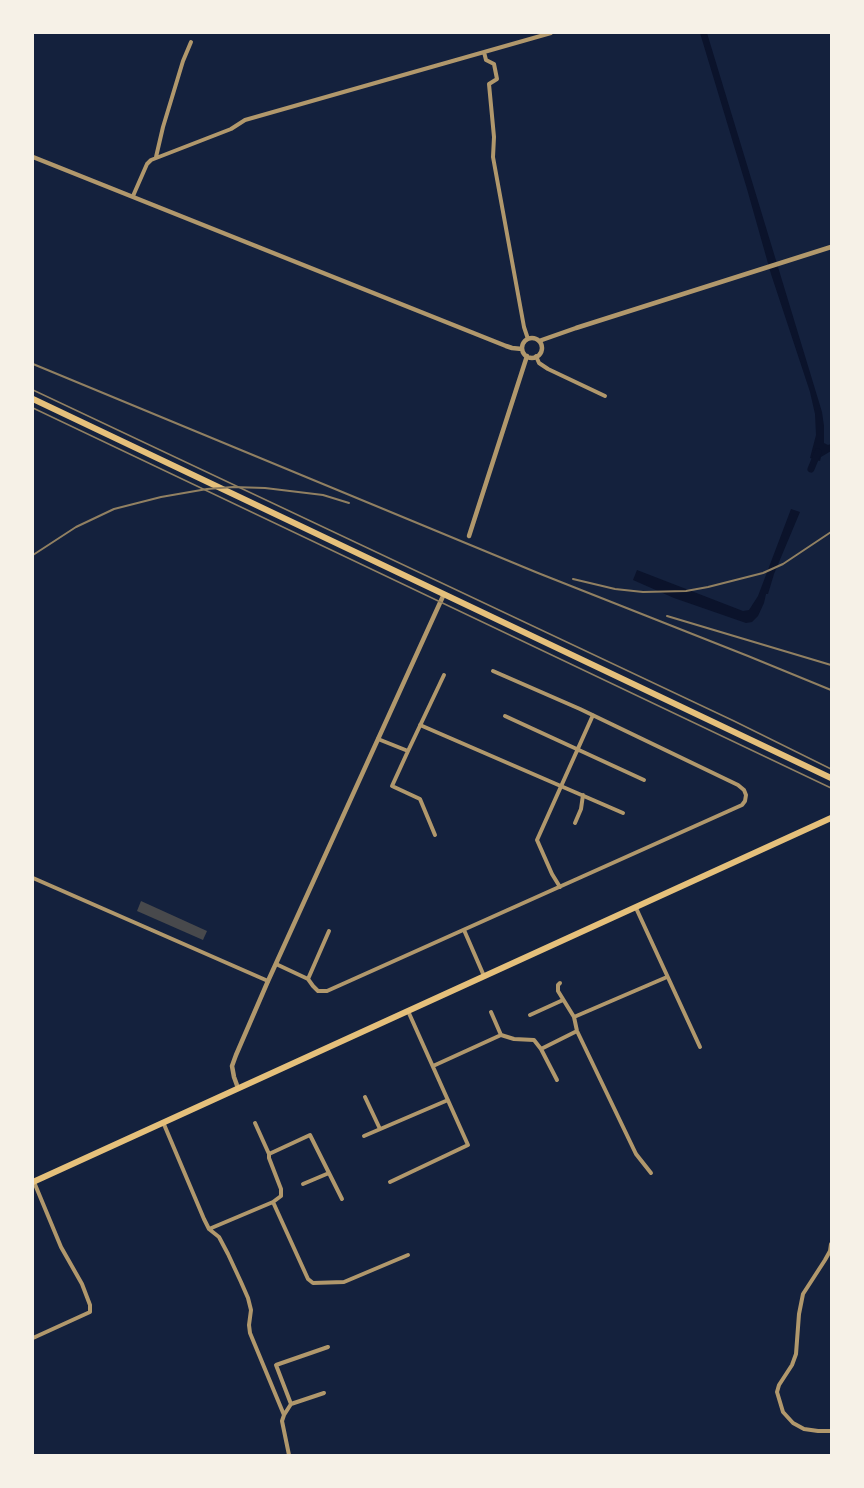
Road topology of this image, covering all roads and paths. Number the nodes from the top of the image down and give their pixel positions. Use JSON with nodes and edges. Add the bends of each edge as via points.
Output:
{"nodes":[{"id":1,"x":551,"y":33,"type":"edge"},
{"id":2,"x":191,"y":42,"type":"dead end"},
{"id":3,"x":484,"y":52,"type":"junction"},
{"id":4,"x":33,"y":157,"type":"edge"},
{"id":5,"x":156,"y":157,"type":"junction"},
{"id":6,"x":133,"y":196,"type":"junction"},
{"id":7,"x":831,"y":247,"type":"edge"},
{"id":8,"x":528,"y":339,"type":"junction"},
{"id":9,"x":539,"y":341,"type":"junction"},
{"id":10,"x":522,"y":349,"type":"junction"},
{"id":11,"x":527,"y":356,"type":"junction"},
{"id":12,"x":536,"y":356,"type":"junction"},
{"id":13,"x":605,"y":396,"type":"dead end"},
{"id":14,"x":33,"y":400,"type":"edge"},
{"id":15,"x":469,"y":536,"type":"dead end"},
{"id":16,"x":444,"y":594,"type":"junction"},
{"id":17,"x":493,"y":671,"type":"dead end"},
{"id":18,"x":444,"y":675,"type":"dead end"},
{"id":19,"x":593,"y":715,"type":"junction"},
{"id":20,"x":505,"y":716,"type":"dead end"},
{"id":21,"x":420,"y":725,"type":"junction"},
{"id":22,"x":378,"y":739,"type":"junction"},
{"id":23,"x":577,"y":749,"type":"junction"},
{"id":24,"x":408,"y":751,"type":"junction"},
{"id":25,"x":831,"y":778,"type":"edge"},
{"id":26,"x":644,"y":780,"type":"dead end"},
{"id":27,"x":561,"y":785,"type":"junction"},
{"id":28,"x":583,"y":795,"type":"junction"},
{"id":29,"x":623,"y":813,"type":"dead end"},
{"id":30,"x":831,"y":818,"type":"edge"},
{"id":31,"x":575,"y":823,"type":"dead end"},
{"id":32,"x":435,"y":835,"type":"dead end"},
{"id":33,"x":33,"y":878,"type":"edge"},
{"id":34,"x":560,"y":887,"type":"junction"},
{"id":35,"x":635,"y":907,"type":"junction"},
{"id":36,"x":464,"y":930,"type":"junction"},
{"id":37,"x":329,"y":931,"type":"dead end"},
{"id":38,"x":276,"y":964,"type":"junction"},
{"id":39,"x":484,"y":976,"type":"junction"},
{"id":40,"x":667,"y":976,"type":"junction"},
{"id":41,"x":308,"y":979,"type":"junction"},
{"id":42,"x":268,"y":981,"type":"junction"},
{"id":43,"x":560,"y":983,"type":"dead end"},
{"id":44,"x":564,"y":1000,"type":"junction"},
{"id":45,"x":408,"y":1011,"type":"junction"},
{"id":46,"x":491,"y":1012,"type":"dead end"},
{"id":47,"x":530,"y":1015,"type":"dead end"},
{"id":48,"x":574,"y":1017,"type":"junction"},
{"id":49,"x":577,"y":1031,"type":"junction"},
{"id":50,"x":501,"y":1035,"type":"junction"},
{"id":51,"x":700,"y":1047,"type":"dead end"},
{"id":52,"x":541,"y":1049,"type":"junction"},
{"id":53,"x":433,"y":1066,"type":"junction"},
{"id":54,"x":557,"y":1080,"type":"dead end"},
{"id":55,"x":238,"y":1088,"type":"junction"},
{"id":56,"x":365,"y":1097,"type":"dead end"},
{"id":57,"x":448,"y":1100,"type":"junction"},
{"id":58,"x":163,"y":1122,"type":"junction"},
{"id":59,"x":255,"y":1123,"type":"dead end"},
{"id":60,"x":380,"y":1130,"type":"junction"},
{"id":61,"x":364,"y":1136,"type":"dead end"},
{"id":62,"x":270,"y":1154,"type":"junction"},
{"id":63,"x":329,"y":1173,"type":"junction"},
{"id":64,"x":651,"y":1173,"type":"dead end"},
{"id":65,"x":33,"y":1182,"type":"edge"},
{"id":66,"x":390,"y":1182,"type":"dead end"},
{"id":67,"x":303,"y":1184,"type":"dead end"},
{"id":68,"x":342,"y":1199,"type":"dead end"},
{"id":69,"x":273,"y":1202,"type":"junction"},
{"id":70,"x":209,"y":1229,"type":"junction"},
{"id":71,"x":831,"y":1244,"type":"edge"},
{"id":72,"x":408,"y":1255,"type":"dead end"},
{"id":73,"x":33,"y":1338,"type":"edge"},
{"id":74,"x":328,"y":1347,"type":"dead end"},
{"id":75,"x":324,"y":1393,"type":"dead end"},
{"id":76,"x":291,"y":1404,"type":"junction"},
{"id":77,"x":284,"y":1414,"type":"junction"},
{"id":78,"x":831,"y":1431,"type":"edge"},
{"id":79,"x":289,"y":1455,"type":"edge"}],
"edges":[{"from":1,"to":3,"type":"street"},
{"from":2,"to":5,"type":"street"},
{"from":3,"to":5,"type":"street","via":[[245,120]]},
{"from":3,"to":8,"type":"street","via":[[486,60],[494,64],[497,79],[489,84],[493,157]]},
{"from":4,"to":6,"type":"street"},
{"from":5,"to":6,"type":"street","via":[[147,164]]},
{"from":6,"to":10,"type":"street","via":[[506,346]]},
{"from":7,"to":9,"type":"street"},
{"from":8,"to":9,"type":"street"},
{"from":8,"to":10,"type":"street"},
{"from":9,"to":12,"type":"street","via":[[542,347]]},
{"from":10,"to":11,"type":"street"},
{"from":11,"to":12,"type":"street"},
{"from":11,"to":15,"type":"street"},
{"from":12,"to":13,"type":"street","via":[[548,369]]},
{"from":14,"to":16,"type":"main road"},
{"from":16,"to":22,"type":"street"},
{"from":16,"to":25,"type":"main road"},
{"from":17,"to":19,"type":"street"},
{"from":18,"to":21,"type":"street"},
{"from":19,"to":23,"type":"street"},
{"from":19,"to":34,"type":"street","via":[[738,785],[744,790],[745,801]]},
{"from":20,"to":23,"type":"street"},
{"from":21,"to":24,"type":"street"},
{"from":21,"to":27,"type":"street"},
{"from":22,"to":24,"type":"street"},
{"from":22,"to":38,"type":"street"},
{"from":23,"to":26,"type":"street"},
{"from":23,"to":27,"type":"street"},
{"from":24,"to":32,"type":"street","via":[[392,786],[420,799]]},
{"from":27,"to":28,"type":"street"},
{"from":27,"to":34,"type":"street","via":[[537,840]]},
{"from":28,"to":29,"type":"street"},
{"from":28,"to":31,"type":"street"},
{"from":30,"to":35,"type":"main road"},
{"from":33,"to":42,"type":"street"},
{"from":34,"to":36,"type":"street"},
{"from":35,"to":39,"type":"main road"},
{"from":35,"to":40,"type":"street"},
{"from":36,"to":39,"type":"street"},
{"from":36,"to":41,"type":"street","via":[[327,992],[318,991]]},
{"from":37,"to":41,"type":"street"},
{"from":38,"to":41,"type":"street"},
{"from":38,"to":42,"type":"street"},
{"from":39,"to":45,"type":"main road"},
{"from":40,"to":48,"type":"street"},
{"from":40,"to":51,"type":"street"},
{"from":42,"to":55,"type":"street","via":[[232,1066]]},
{"from":43,"to":44,"type":"street","via":[[558,991]]},
{"from":44,"to":47,"type":"street"},
{"from":44,"to":48,"type":"street"},
{"from":45,"to":53,"type":"street"},
{"from":45,"to":55,"type":"main road"},
{"from":46,"to":50,"type":"street"},
{"from":48,"to":49,"type":"street"},
{"from":49,"to":52,"type":"street"},
{"from":49,"to":64,"type":"street","via":[[636,1154]]},
{"from":50,"to":52,"type":"street","via":[[534,1040]]},
{"from":50,"to":53,"type":"street"},
{"from":52,"to":54,"type":"street"},
{"from":53,"to":57,"type":"street"},
{"from":55,"to":58,"type":"main road"},
{"from":56,"to":60,"type":"street"},
{"from":57,"to":60,"type":"street"},
{"from":57,"to":66,"type":"street","via":[[468,1144]]},
{"from":58,"to":65,"type":"main road"},
{"from":58,"to":70,"type":"street"},
{"from":59,"to":62,"type":"street"},
{"from":60,"to":61,"type":"street"},
{"from":62,"to":63,"type":"street","via":[[310,1135]]},
{"from":62,"to":69,"type":"street","via":[[281,1189],[281,1196]]},
{"from":63,"to":67,"type":"street"},
{"from":63,"to":68,"type":"street"},
{"from":65,"to":73,"type":"street","via":[[90,1305],[90,1312]]},
{"from":69,"to":70,"type":"street"},
{"from":69,"to":72,"type":"street","via":[[313,1283],[344,1282]]},
{"from":70,"to":77,"type":"street","via":[[219,1237],[248,1298],[250,1333]]},
{"from":71,"to":78,"type":"street","via":[[803,1294],[796,1354],[777,1392],[783,1412],[793,1423],[804,1429]]},
{"from":74,"to":76,"type":"street","via":[[276,1365]]},
{"from":75,"to":76,"type":"street"},
{"from":76,"to":77,"type":"street"},
{"from":77,"to":79,"type":"street"}]}
